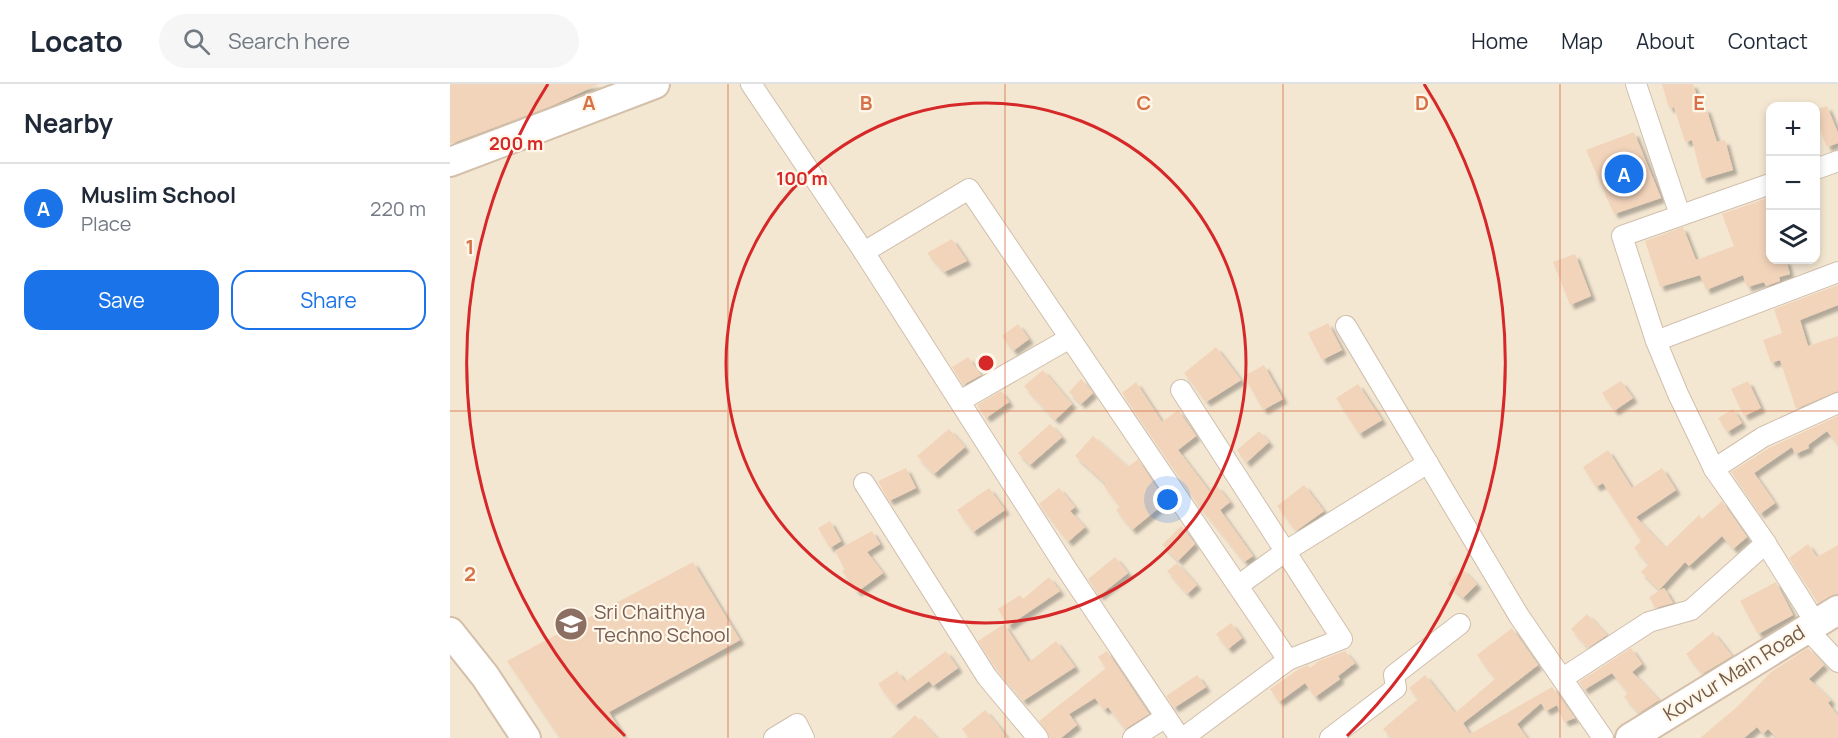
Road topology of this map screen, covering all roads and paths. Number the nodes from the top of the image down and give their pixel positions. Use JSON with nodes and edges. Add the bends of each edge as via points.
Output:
{"nodes":[{"id":1,"x":655,"y":84,"type":"edge"},
{"id":2,"x":751,"y":84,"type":"edge"},
{"id":3,"x":1636,"y":84,"type":"edge"},
{"id":4,"x":1838,"y":161,"type":"edge"},
{"id":5,"x":450,"y":162,"type":"edge"},
{"id":6,"x":1820,"y":167,"type":"edge"},
{"id":7,"x":1766,"y":185,"type":"edge"},
{"id":8,"x":1680,"y":215,"type":"junction"},
{"id":9,"x":864,"y":252,"type":"junction"},
{"id":10,"x":1838,"y":272,"type":"edge"},
{"id":11,"x":1346,"y":326,"type":"dead end"},
{"id":12,"x":1070,"y":338,"type":"junction"},
{"id":13,"x":1656,"y":340,"type":"junction"},
{"id":14,"x":1181,"y":390,"type":"dead end"},
{"id":15,"x":960,"y":401,"type":"junction"},
{"id":16,"x":1838,"y":403,"type":"edge"},
{"id":17,"x":1428,"y":463,"type":"junction"},
{"id":18,"x":1714,"y":469,"type":"junction"},
{"id":19,"x":864,"y":483,"type":"dead end"},
{"id":20,"x":1766,"y":543,"type":"junction"},
{"id":21,"x":1286,"y":551,"type":"junction"},
{"id":22,"x":1239,"y":585,"type":"junction"},
{"id":23,"x":1819,"y":620,"type":"edge"},
{"id":24,"x":1460,"y":624,"type":"dead end"},
{"id":25,"x":450,"y":632,"type":"edge"},
{"id":26,"x":1288,"y":660,"type":"junction"},
{"id":27,"x":1838,"y":662,"type":"edge"},
{"id":28,"x":1563,"y":678,"type":"junction"},
{"id":29,"x":1166,"y":717,"type":"junction"},
{"id":30,"x":526,"y":738,"type":"edge"},
{"id":31,"x":774,"y":738,"type":"edge"},
{"id":32,"x":804,"y":738,"type":"edge"},
{"id":33,"x":1038,"y":738,"type":"edge"},
{"id":34,"x":1133,"y":738,"type":"edge"},
{"id":35,"x":1182,"y":738,"type":"edge"},
{"id":36,"x":1330,"y":738,"type":"edge"},
{"id":37,"x":1603,"y":738,"type":"edge"},
{"id":38,"x":1630,"y":738,"type":"edge"}],
"edges":[{"from":1,"to":5,"type":"street"},
{"from":2,"to":9,"type":"street"},
{"from":3,"to":8,"type":"street"},
{"from":4,"to":6,"type":"street"},
{"from":7,"to":8,"type":"street"},
{"from":8,"to":13,"type":"street","via":[[1622,236]]},
{"from":9,"to":12,"type":"street","via":[[969,189]]},
{"from":9,"to":15,"type":"street"},
{"from":10,"to":13,"type":"street"},
{"from":11,"to":17,"type":"street"},
{"from":12,"to":15,"type":"street"},
{"from":12,"to":22,"type":"street"},
{"from":13,"to":18,"type":"street"},
{"from":14,"to":21,"type":"street"},
{"from":15,"to":29,"type":"street"},
{"from":16,"to":18,"type":"street","via":[[1763,437]]},
{"from":17,"to":21,"type":"street"},
{"from":17,"to":28,"type":"street","via":[[1519,616]]},
{"from":18,"to":20,"type":"street"},
{"from":19,"to":33,"type":"street","via":[[987,677]]},
{"from":20,"to":23,"type":"street"},
{"from":20,"to":28,"type":"street","via":[[1691,610],[1649,622]]},
{"from":21,"to":22,"type":"street"},
{"from":21,"to":26,"type":"street","via":[[1342,639]]},
{"from":22,"to":26,"type":"street"},
{"from":23,"to":27,"type":"street"},
{"from":23,"to":38,"type":"street","name":"Kovvur Main Road"},
{"from":24,"to":36,"type":"street","via":[[1394,675],[1396,688]]},
{"from":25,"to":30,"type":"street"},
{"from":26,"to":35,"type":"street"},
{"from":28,"to":37,"type":"street"},
{"from":29,"to":34,"type":"street"},
{"from":29,"to":35,"type":"street"},
{"from":31,"to":32,"type":"street","via":[[797,724]]}]}
